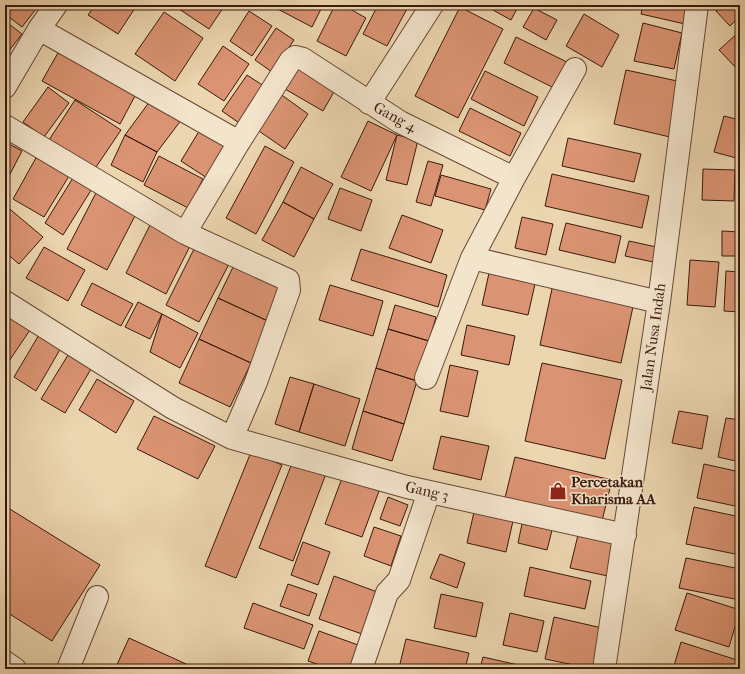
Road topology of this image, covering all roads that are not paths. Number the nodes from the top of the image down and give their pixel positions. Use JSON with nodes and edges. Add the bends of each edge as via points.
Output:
{"nodes":[{"id":1,"x":56,"y":5,"type":"edge"},
{"id":2,"x":432,"y":5,"type":"edge"},
{"id":3,"x":697,"y":5,"type":"edge"},
{"id":4,"x":39,"y":29,"type":"junction"},
{"id":5,"x":574,"y":69,"type":"dead end"},
{"id":6,"x":5,"y":87,"type":"edge"},
{"id":7,"x":369,"y":103,"type":"junction"},
{"id":8,"x":5,"y":126,"type":"edge"},
{"id":9,"x":238,"y":144,"type":"junction"},
{"id":10,"x":514,"y":178,"type":"junction"},
{"id":11,"x":186,"y":233,"type":"junction"},
{"id":12,"x":472,"y":258,"type":"junction"},
{"id":13,"x":5,"y":302,"type":"edge"},
{"id":14,"x":659,"y":302,"type":"junction"},
{"id":15,"x":426,"y":378,"type":"dead end"},
{"id":16,"x":232,"y":438,"type":"junction"},
{"id":17,"x":429,"y":492,"type":"junction"},
{"id":18,"x":625,"y":535,"type":"junction"},
{"id":19,"x":97,"y":597,"type":"dead end"},
{"id":20,"x":5,"y":662,"type":"edge"},
{"id":21,"x":15,"y":669,"type":"edge"},
{"id":22,"x":68,"y":669,"type":"edge"},
{"id":23,"x":361,"y":669,"type":"edge"},
{"id":24,"x":604,"y":669,"type":"edge"}],
"edges":[{"from":1,"to":4,"type":"street"},
{"from":2,"to":7,"type":"street"},
{"from":3,"to":14,"type":"street","name":"Jalan Nusa Indah"},
{"from":4,"to":6,"type":"street"},
{"from":4,"to":9,"type":"street"},
{"from":5,"to":10,"type":"street"},
{"from":7,"to":9,"type":"street","name":"Gang 4","via":[[303,58],[295,57],[290,60]]},
{"from":7,"to":10,"type":"street","name":"Gang 4","via":[[400,122]]},
{"from":8,"to":11,"type":"street"},
{"from":9,"to":11,"type":"street"},
{"from":10,"to":12,"type":"street"},
{"from":11,"to":16,"type":"street","via":[[280,275],[289,283],[289,290],[256,382]]},
{"from":12,"to":14,"type":"street"},
{"from":12,"to":15,"type":"street"},
{"from":13,"to":16,"type":"street","name":"Gang 3","via":[[172,408]]},
{"from":14,"to":18,"type":"street","name":"Jalan Nusa Indah"},
{"from":16,"to":17,"type":"street","name":"Gang 3"},
{"from":17,"to":18,"type":"street","name":"Gang 3"},
{"from":17,"to":23,"type":"street","via":[[399,580],[387,593]]},
{"from":18,"to":24,"type":"street","name":"Jalan Nusa Indah"},
{"from":19,"to":22,"type":"street"},
{"from":20,"to":21,"type":"street"}]}
